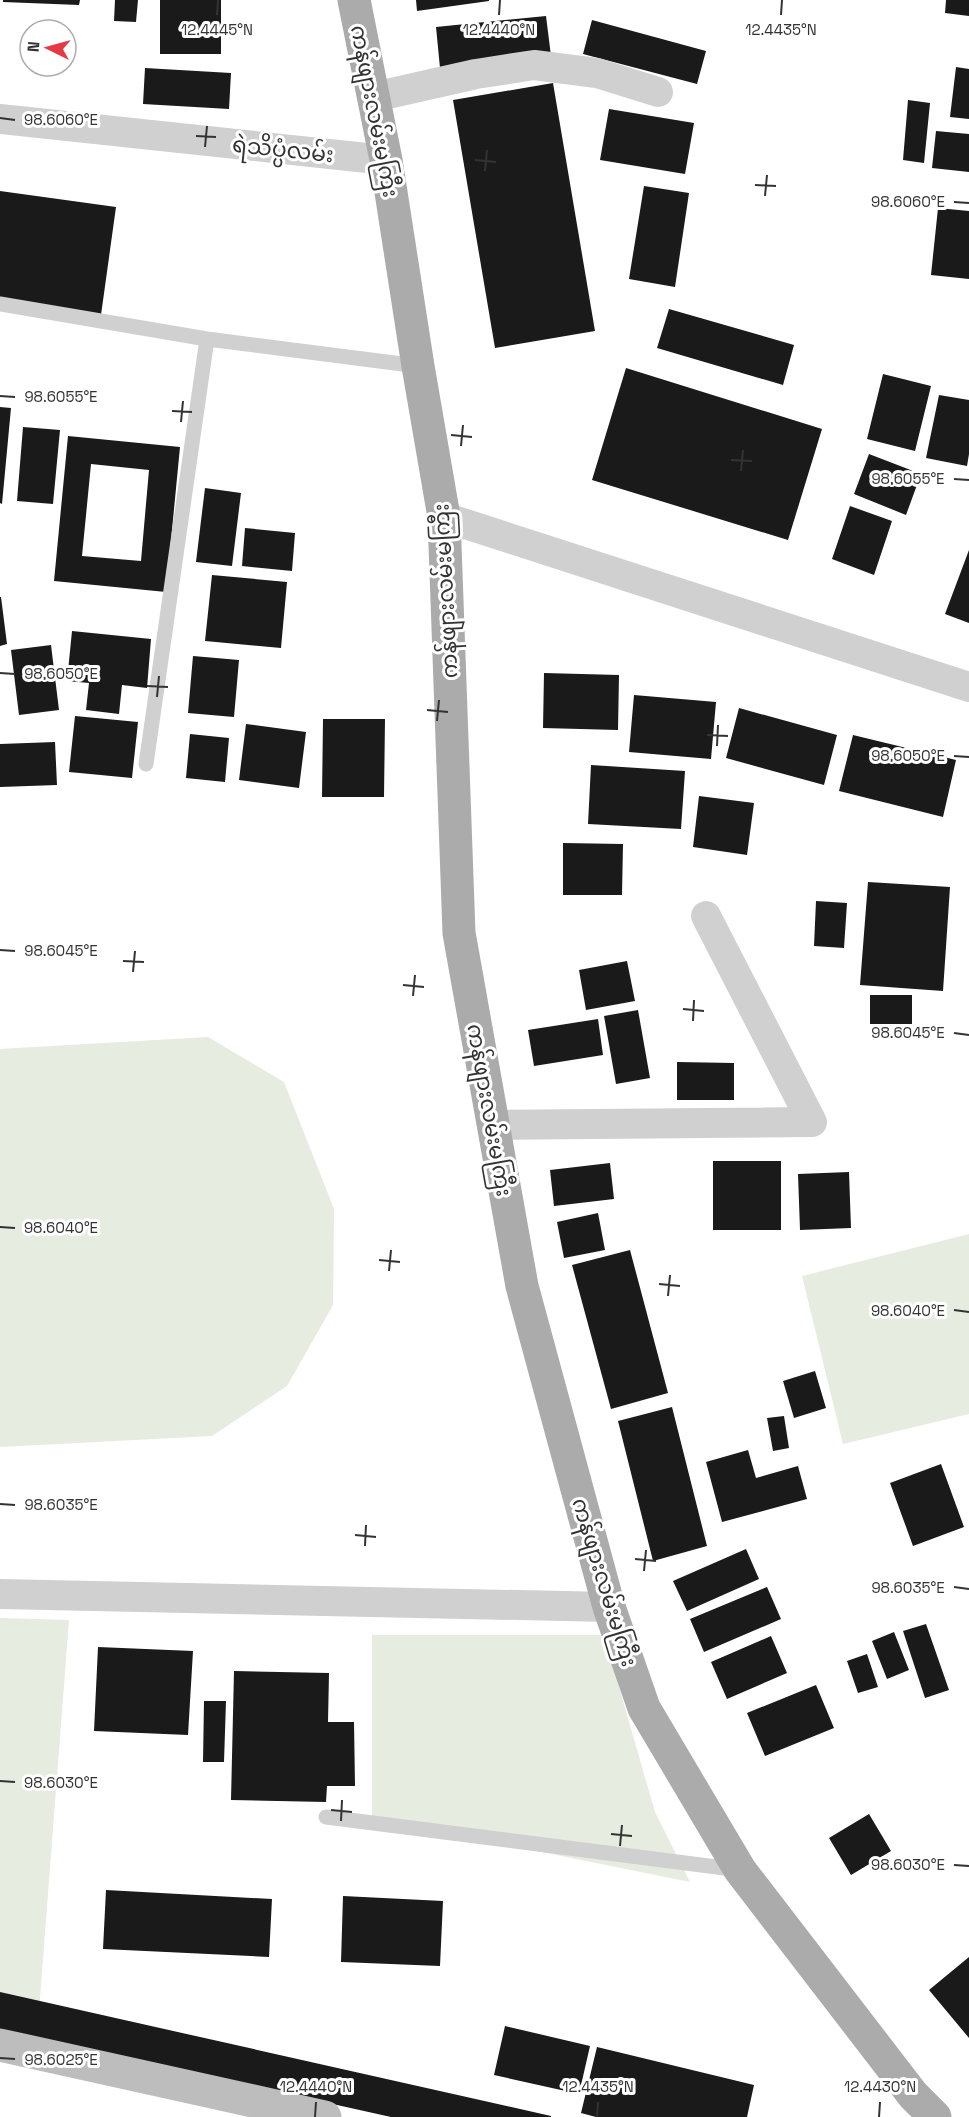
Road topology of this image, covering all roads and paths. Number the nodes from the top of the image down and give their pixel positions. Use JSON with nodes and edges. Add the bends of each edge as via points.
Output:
{"nodes":[{"id":1,"x":354,"y":0,"type":"edge"},
{"id":2,"x":658,"y":92,"type":"dead end"},
{"id":3,"x":374,"y":97,"type":"junction"},
{"id":4,"x":0,"y":119,"type":"edge"},
{"id":5,"x":386,"y":160,"type":"junction"},
{"id":6,"x":0,"y":304,"type":"edge"},
{"id":7,"x":207,"y":339,"type":"junction"},
{"id":8,"x":418,"y":366,"type":"junction"},
{"id":9,"x":444,"y":517,"type":"junction"},
{"id":10,"x":969,"y":687,"type":"edge"},
{"id":11,"x":146,"y":764,"type":"dead end"},
{"id":12,"x":706,"y":916,"type":"dead end"},
{"id":13,"x":493,"y":1125,"type":"junction"},
{"id":14,"x":0,"y":1594,"type":"edge"},
{"id":15,"x":609,"y":1606,"type":"junction"},
{"id":16,"x":326,"y":1817,"type":"dead end"},
{"id":17,"x":740,"y":1870,"type":"junction"},
{"id":18,"x":0,"y":2045,"type":"edge"},
{"id":19,"x":920,"y":2110,"type":"edge"},
{"id":20,"x":325,"y":2117,"type":"edge"}],
"edges":[{"from":1,"to":3,"type":"main road","name":"ကန်ဖျားလမ်းမကြီး"},
{"from":2,"to":3,"type":"street","via":[[597,73],[534,65]]},
{"from":3,"to":5,"type":"main road","name":"ကန်ဖျားလမ်းမကြီး"},
{"from":4,"to":5,"type":"street","name":"ရဲသိပ္ပံလမ်း"},
{"from":5,"to":8,"type":"main road","name":"ကန်ဖျားလမ်းမကြီး"},
{"from":6,"to":7,"type":"lane"},
{"from":7,"to":8,"type":"lane"},
{"from":7,"to":11,"type":"lane"},
{"from":8,"to":9,"type":"main road","name":"ကန်ဖျားလမ်းမကြီး"},
{"from":9,"to":10,"type":"street"},
{"from":9,"to":13,"type":"main road","name":"ကန်ဖျားလမ်းမကြီး","via":[[459,933]]},
{"from":12,"to":13,"type":"street","via":[[812,1122]]},
{"from":13,"to":15,"type":"main road","name":"ကန်ဖျားလမ်းမကြီး","via":[[522,1286]]},
{"from":14,"to":15,"type":"street"},
{"from":15,"to":17,"type":"main road","name":"ကန်ဖျားလမ်းမကြီး","via":[[644,1708]]},
{"from":16,"to":17,"type":"lane"},
{"from":17,"to":19,"type":"main road","name":"ကန်ဖျားလမ်းမကြီး"},
{"from":18,"to":20,"type":"main road"}]}
